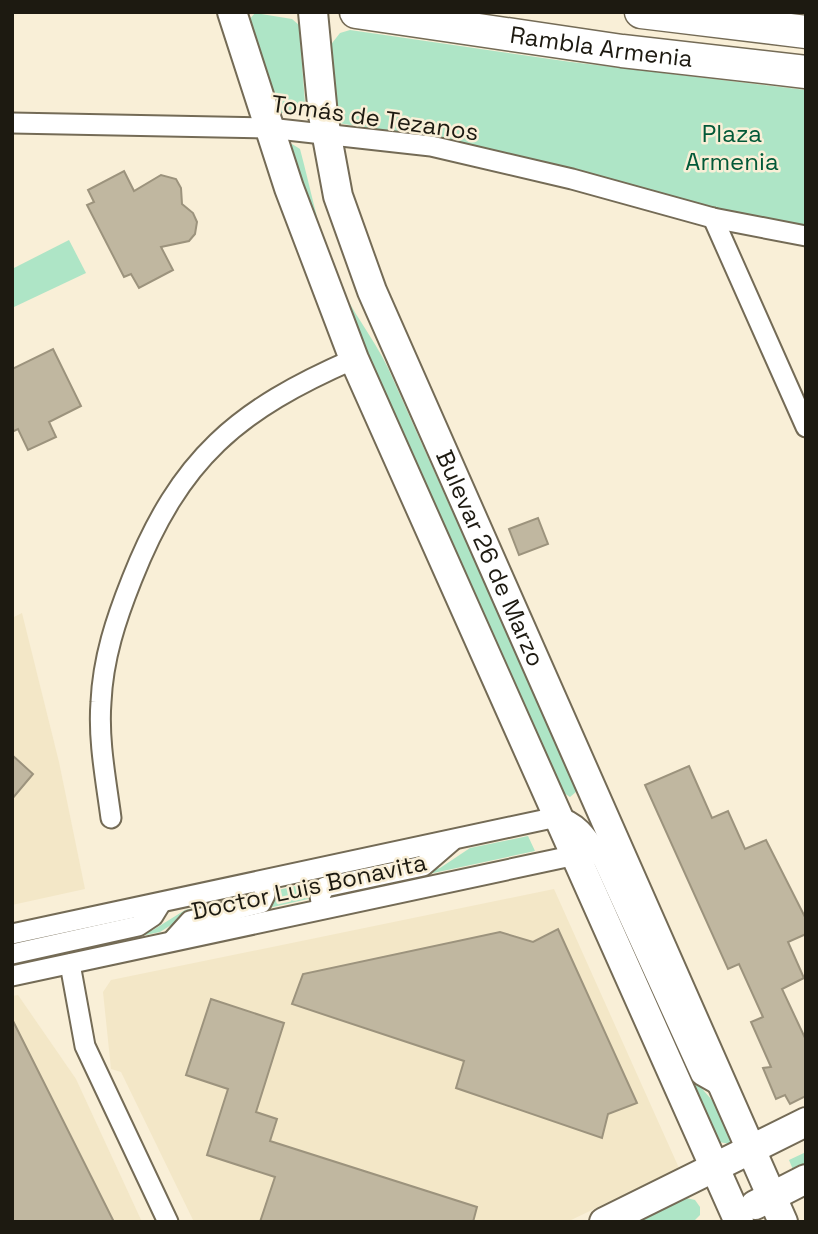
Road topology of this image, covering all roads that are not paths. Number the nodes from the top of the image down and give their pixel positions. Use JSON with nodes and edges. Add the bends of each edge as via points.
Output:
{"nodes":[{"id":1,"x":232,"y":12,"type":"edge"},
{"id":2,"x":313,"y":12,"type":"edge"},
{"id":3,"x":356,"y":12,"type":"edge"},
{"id":4,"x":641,"y":12,"type":"edge"},
{"id":5,"x":806,"y":32,"type":"edge"},
{"id":6,"x":806,"y":72,"type":"edge"},
{"id":7,"x":12,"y":123,"type":"edge"},
{"id":8,"x":269,"y":128,"type":"junction"},
{"id":9,"x":326,"y":134,"type":"junction"},
{"id":10,"x":713,"y":218,"type":"junction"},
{"id":11,"x":806,"y":236,"type":"edge"},
{"id":12,"x":354,"y":359,"type":"junction"},
{"id":13,"x":806,"y":427,"type":"edge"},
{"id":14,"x":557,"y":817,"type":"junction"},
{"id":15,"x":111,"y":818,"type":"dead end"},
{"id":16,"x":452,"y":841,"type":"junction"},
{"id":17,"x":594,"y":846,"type":"junction"},
{"id":18,"x":262,"y":881,"type":"junction"},
{"id":19,"x":161,"y":903,"type":"junction"},
{"id":20,"x":322,"y":908,"type":"junction"},
{"id":21,"x":12,"y":934,"type":"edge"},
{"id":22,"x":172,"y":941,"type":"junction"},
{"id":23,"x":12,"y":954,"type":"edge"},
{"id":24,"x":70,"y":964,"type":"junction"},
{"id":25,"x":12,"y":976,"type":"edge"},
{"id":26,"x":806,"y":1122,"type":"edge"},
{"id":27,"x":751,"y":1150,"type":"junction"},
{"id":28,"x":715,"y":1169,"type":"junction"},
{"id":29,"x":806,"y":1179,"type":"edge"},
{"id":30,"x":771,"y":1196,"type":"junction"},
{"id":31,"x":732,"y":1219,"type":"edge"},
{"id":32,"x":169,"y":1222,"type":"edge"},
{"id":33,"x":604,"y":1222,"type":"edge"},
{"id":34,"x":783,"y":1222,"type":"edge"}],
"edges":[{"from":1,"to":8,"type":"street","name":"Bulevar 26 de Marzo"},
{"from":2,"to":9,"type":"street","name":"Bulevar 26 de Marzo"},
{"from":3,"to":6,"type":"main road","name":"Rambla Armenia"},
{"from":4,"to":5,"type":"main road","name":"Rambla Armenia"},
{"from":7,"to":8,"type":"street","name":"Tomás de Tezanos"},
{"from":8,"to":9,"type":"street","name":"Tomás de Tezanos"},
{"from":8,"to":12,"type":"street","name":"Bulevar 26 de Marzo"},
{"from":9,"to":10,"type":"street","name":"Tomás de Tezanos","via":[[478,156]]},
{"from":9,"to":17,"type":"street","name":"Bulevar 26 de Marzo","via":[[338,196],[372,291]]},
{"from":10,"to":11,"type":"street","name":"Tomás de Tezanos"},
{"from":10,"to":13,"type":"street"},
{"from":12,"to":14,"type":"street","name":"Bulevar 26 de Marzo"},
{"from":12,"to":15,"type":"street","via":[[290,389],[240,421],[184,478],[148,540],[113,628],[100,703]]},
{"from":14,"to":16,"type":"street","name":"Doctor Luis Bonavita"},
{"from":14,"to":17,"type":"street","name":"Bulevar 26 de Marzo"},
{"from":16,"to":18,"type":"street","name":"Doctor Luis Bonavita"},
{"from":16,"to":20,"type":"street","via":[[423,866],[325,887],[320,897]]},
{"from":17,"to":20,"type":"street","name":"Doctor Luis Bonavita"},
{"from":17,"to":27,"type":"street","name":"Bulevar 26 de Marzo","via":[[725,1088]]},
{"from":17,"to":28,"type":"street","name":"Bulevar 26 de Marzo"},
{"from":18,"to":19,"type":"street","name":"Doctor Luis Bonavita"},
{"from":18,"to":22,"type":"street","via":[[265,895],[261,903],[190,921]]},
{"from":19,"to":21,"type":"street","name":"Doctor Luis Bonavita"},
{"from":19,"to":23,"type":"street","via":[[153,916],[138,926]]},
{"from":20,"to":22,"type":"street","name":"Doctor Luis Bonavita"},
{"from":22,"to":24,"type":"street","name":"Doctor Luis Bonavita"},
{"from":24,"to":25,"type":"street","name":"Doctor Luis Bonavita"},
{"from":24,"to":32,"type":"street","via":[[85,1046]]},
{"from":26,"to":27,"type":"street"},
{"from":27,"to":28,"type":"street"},
{"from":27,"to":30,"type":"street","name":"Bulevar 26 de Marzo"},
{"from":28,"to":31,"type":"street","name":"Bulevar 26 de Marzo"},
{"from":28,"to":33,"type":"street"},
{"from":29,"to":30,"type":"street"},
{"from":30,"to":31,"type":"street"},
{"from":30,"to":34,"type":"street","name":"Bulevar 26 de Marzo"}]}
